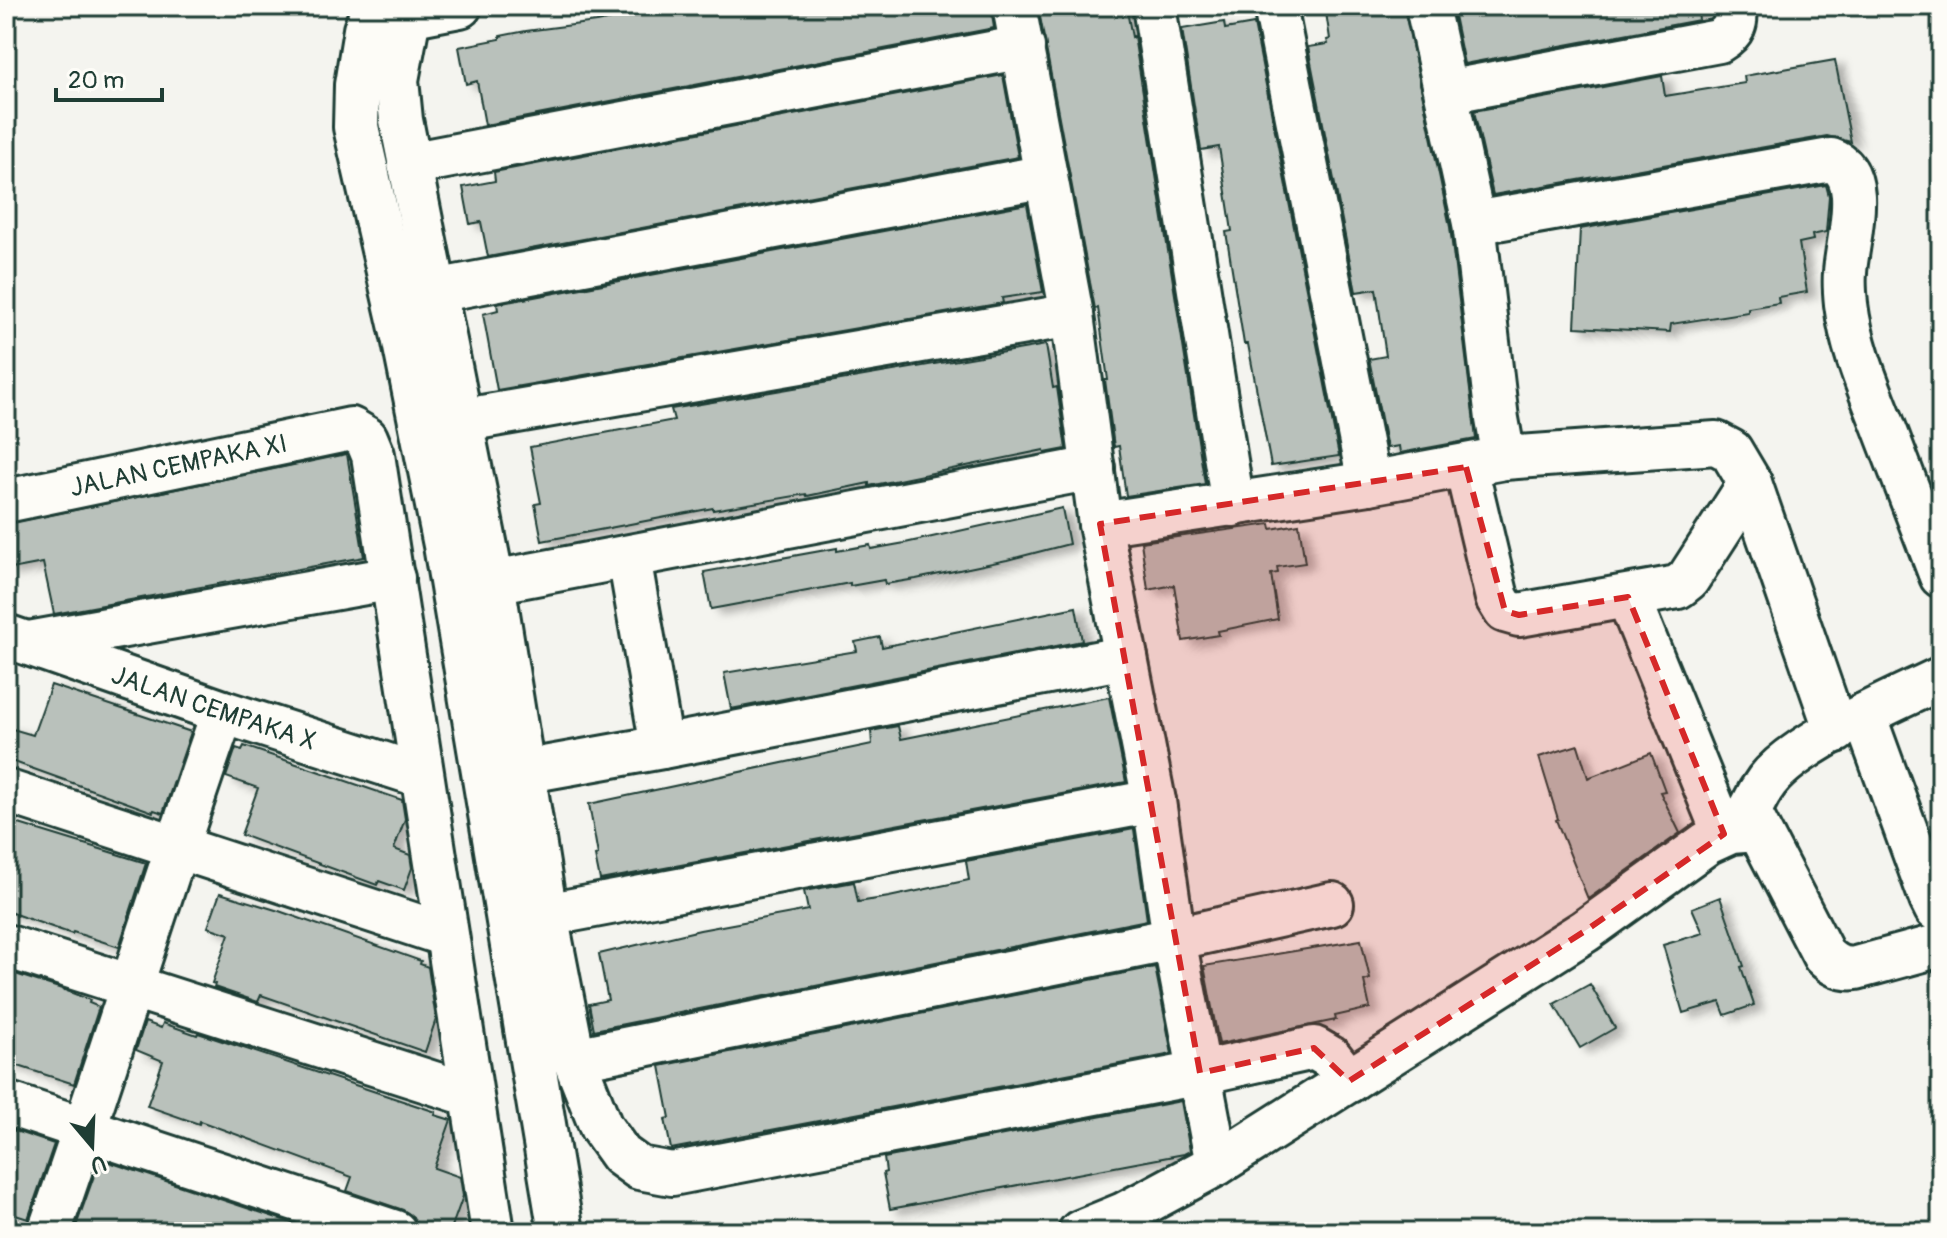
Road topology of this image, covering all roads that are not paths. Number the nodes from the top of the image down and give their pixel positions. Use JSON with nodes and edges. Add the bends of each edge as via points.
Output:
{"nodes":[{"id":1,"x":460,"y":6,"type":"edge"},
{"id":2,"x":1014,"y":6,"type":"edge"},
{"id":3,"x":1154,"y":6,"type":"edge"},
{"id":4,"x":1275,"y":6,"type":"edge"},
{"id":5,"x":1427,"y":6,"type":"edge"},
{"id":6,"x":1733,"y":6,"type":"edge"},
{"id":7,"x":398,"y":9,"type":"edge"},
{"id":8,"x":1023,"y":47,"type":"junction"},
{"id":9,"x":1446,"y":92,"type":"junction"},
{"id":10,"x":398,"y":97,"type":"junction"},
{"id":11,"x":356,"y":104,"type":"junction"},
{"id":12,"x":409,"y":164,"type":"junction"},
{"id":13,"x":1046,"y":176,"type":"junction"},
{"id":14,"x":1474,"y":223,"type":"junction"},
{"id":15,"x":435,"y":291,"type":"junction"},
{"id":16,"x":1072,"y":315,"type":"junction"},
{"id":17,"x":459,"y":421,"type":"junction"},
{"id":18,"x":1485,"y":462,"type":"junction"},
{"id":19,"x":1093,"y":468,"type":"junction"},
{"id":20,"x":1369,"y":483,"type":"junction"},
{"id":21,"x":1750,"y":483,"type":"junction"},
{"id":22,"x":6,"y":501,"type":"edge"},
{"id":23,"x":1233,"y":505,"type":"junction"},
{"id":24,"x":1100,"y":524,"type":"junction"},
{"id":25,"x":629,"y":557,"type":"junction"},
{"id":26,"x":1941,"y":576,"type":"edge"},
{"id":27,"x":393,"y":578,"type":"junction"},
{"id":28,"x":493,"y":582,"type":"junction"},
{"id":29,"x":1628,"y":597,"type":"junction"},
{"id":30,"x":17,"y":640,"type":"edge"},
{"id":31,"x":1126,"y":657,"type":"junction"},
{"id":32,"x":488,"y":678,"type":"junction"},
{"id":33,"x":1941,"y":678,"type":"edge"},
{"id":34,"x":223,"y":712,"type":"junction"},
{"id":35,"x":1850,"y":723,"type":"junction"},
{"id":36,"x":662,"y":747,"type":"junction"},
{"id":37,"x":522,"y":772,"type":"junction"},
{"id":38,"x":422,"y":776,"type":"junction"},
{"id":39,"x":6,"y":791,"type":"edge"},
{"id":40,"x":1154,"y":801,"type":"junction"},
{"id":41,"x":1736,"y":822,"type":"junction"},
{"id":42,"x":176,"y":845,"type":"junction"},
{"id":43,"x":1332,"y":904,"type":"dead end"},
{"id":44,"x":546,"y":915,"type":"junction"},
{"id":45,"x":1940,"y":920,"type":"edge"},
{"id":46,"x":446,"y":935,"type":"junction"},
{"id":47,"x":1174,"y":939,"type":"junction"},
{"id":48,"x":6,"y":946,"type":"edge"},
{"id":49,"x":132,"y":987,"type":"junction"},
{"id":50,"x":574,"y":1059,"type":"junction"},
{"id":51,"x":1200,"y":1073,"type":"junction"},
{"id":52,"x":1349,"y":1081,"type":"junction"},
{"id":53,"x":471,"y":1095,"type":"junction"},
{"id":54,"x":6,"y":1103,"type":"edge"},
{"id":55,"x":85,"y":1130,"type":"junction"},
{"id":56,"x":1217,"y":1164,"type":"junction"},
{"id":57,"x":49,"y":1232,"type":"edge"},
{"id":58,"x":395,"y":1232,"type":"edge"},
{"id":59,"x":493,"y":1232,"type":"edge"},
{"id":60,"x":561,"y":1232,"type":"edge"},
{"id":61,"x":1080,"y":1232,"type":"edge"}],
"edges":[{"from":1,"to":7,"type":"street"},
{"from":2,"to":8,"type":"street"},
{"from":3,"to":23,"type":"street"},
{"from":4,"to":20,"type":"street"},
{"from":5,"to":9,"type":"street"},
{"from":6,"to":9,"type":"street","via":[[1731,34],[1719,41]]},
{"from":7,"to":10,"type":"street"},
{"from":7,"to":11,"type":"street","via":[[366,30]]},
{"from":8,"to":12,"type":"street"},
{"from":8,"to":13,"type":"street"},
{"from":9,"to":14,"type":"street"},
{"from":10,"to":11,"type":"street"},
{"from":10,"to":12,"type":"street"},
{"from":11,"to":32,"type":"street","via":[[356,127],[446,545]]},
{"from":12,"to":15,"type":"street"},
{"from":13,"to":15,"type":"street"},
{"from":13,"to":16,"type":"street"},
{"from":14,"to":18,"type":"street","via":[[1497,419]]},
{"from":14,"to":26,"type":"street","via":[[1831,160],[1840,163],[1852,198],[1844,271],[1854,347]]},
{"from":15,"to":17,"type":"street"},
{"from":16,"to":17,"type":"street"},
{"from":16,"to":19,"type":"street"},
{"from":17,"to":28,"type":"street"},
{"from":18,"to":20,"type":"street"},
{"from":18,"to":21,"type":"street","via":[[1716,443],[1731,451]]},
{"from":18,"to":29,"type":"street","via":[[1497,598],[1505,611],[1519,615]]},
{"from":19,"to":24,"type":"street"},
{"from":19,"to":25,"type":"street"},
{"from":20,"to":23,"type":"street"},
{"from":21,"to":29,"type":"street","via":[[1688,579],[1678,587]]},
{"from":21,"to":35,"type":"street"},
{"from":22,"to":27,"type":"street","name":"JALAN CEMPAKA XI","via":[[351,429],[366,438],[373,455]]},
{"from":23,"to":24,"type":"street"},
{"from":24,"to":31,"type":"street"},
{"from":25,"to":28,"type":"street"},
{"from":25,"to":36,"type":"street"},
{"from":27,"to":30,"type":"street"},
{"from":27,"to":38,"type":"street"},
{"from":28,"to":32,"type":"street"},
{"from":29,"to":41,"type":"street"},
{"from":30,"to":34,"type":"street","name":"JALAN CEMPAKA X"},
{"from":31,"to":36,"type":"street"},
{"from":31,"to":40,"type":"street"},
{"from":32,"to":37,"type":"street"},
{"from":32,"to":60,"type":"street"},
{"from":33,"to":35,"type":"street"},
{"from":34,"to":38,"type":"street","name":"JALAN CEMPAKA X"},
{"from":34,"to":42,"type":"street"},
{"from":35,"to":41,"type":"street","via":[[1792,758]]},
{"from":35,"to":45,"type":"street"},
{"from":36,"to":37,"type":"street"},
{"from":37,"to":44,"type":"street"},
{"from":38,"to":46,"type":"street"},
{"from":39,"to":42,"type":"street"},
{"from":40,"to":44,"type":"street"},
{"from":40,"to":47,"type":"street"},
{"from":41,"to":45,"type":"street","via":[[1832,963],[1856,968]]},
{"from":41,"to":52,"type":"street","via":[[1585,931]]},
{"from":42,"to":46,"type":"street"},
{"from":42,"to":49,"type":"street"},
{"from":43,"to":47,"type":"street"},
{"from":44,"to":50,"type":"street"},
{"from":46,"to":53,"type":"street"},
{"from":47,"to":50,"type":"street"},
{"from":47,"to":51,"type":"street"},
{"from":48,"to":49,"type":"street"},
{"from":49,"to":53,"type":"street"},
{"from":49,"to":55,"type":"street"},
{"from":50,"to":51,"type":"street","via":[[601,1127],[621,1155],[639,1168],[672,1174]]},
{"from":51,"to":52,"type":"street","via":[[1314,1048],[1331,1058]]},
{"from":51,"to":56,"type":"street"},
{"from":52,"to":56,"type":"street"},
{"from":53,"to":59,"type":"street"},
{"from":54,"to":55,"type":"street"},
{"from":55,"to":57,"type":"street"},
{"from":55,"to":58,"type":"street"},
{"from":56,"to":61,"type":"street"}]}
